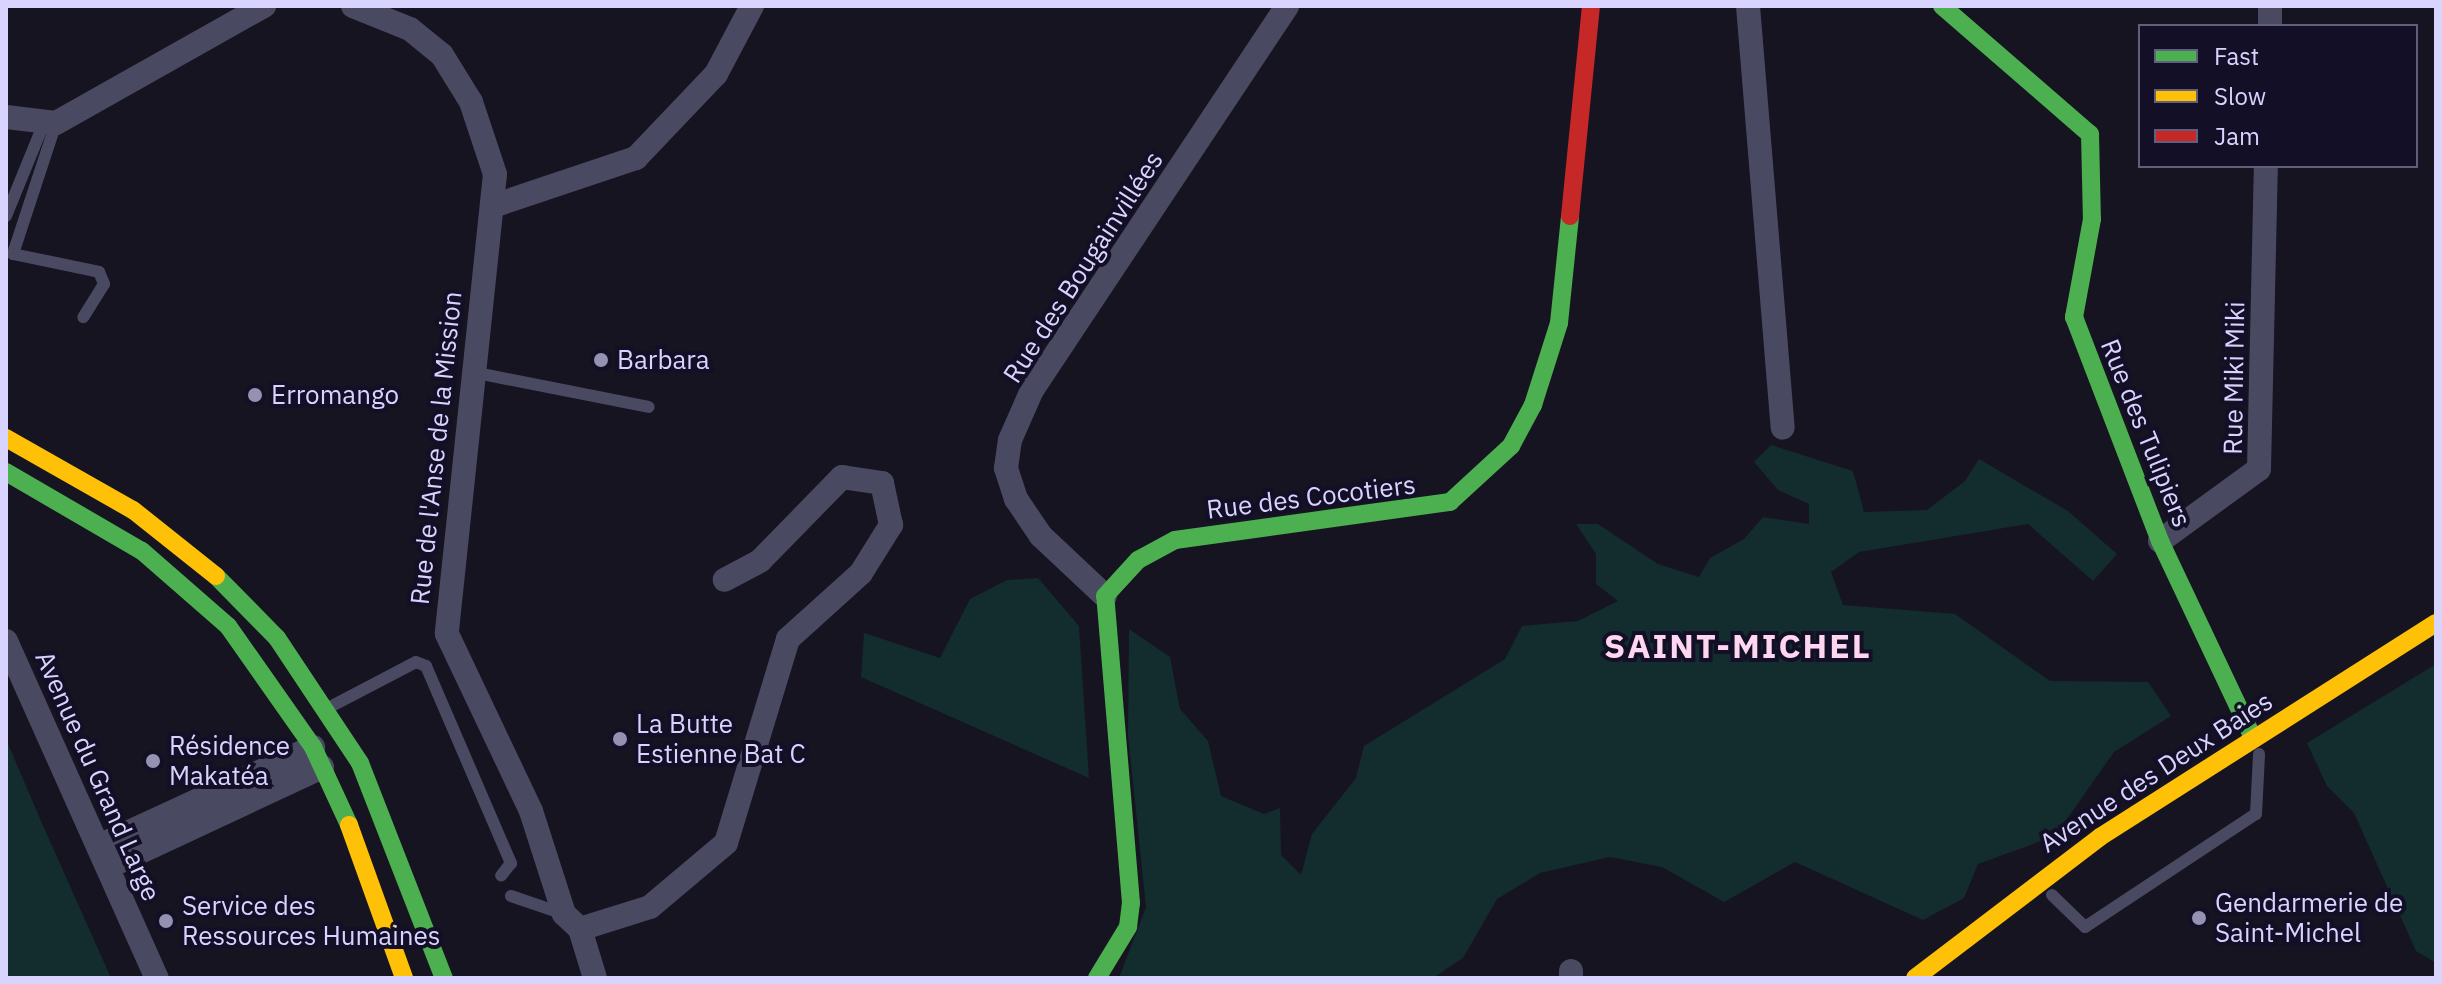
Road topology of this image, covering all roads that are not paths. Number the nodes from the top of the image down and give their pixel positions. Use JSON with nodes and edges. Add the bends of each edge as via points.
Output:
{"nodes":[{"id":1,"x":264,"y":6,"type":"edge"},
{"id":2,"x":353,"y":6,"type":"edge"},
{"id":3,"x":752,"y":6,"type":"edge"},
{"id":4,"x":1287,"y":6,"type":"edge"},
{"id":5,"x":1591,"y":6,"type":"edge"},
{"id":6,"x":1748,"y":6,"type":"edge"},
{"id":7,"x":1942,"y":6,"type":"edge"},
{"id":8,"x":6,"y":117,"type":"edge"},
{"id":9,"x":50,"y":123,"type":"junction"},
{"id":10,"x":2266,"y":168,"type":"edge"},
{"id":11,"x":496,"y":205,"type":"junction"},
{"id":12,"x":6,"y":216,"type":"edge"},
{"id":13,"x":83,"y":317,"type":"dead end"},
{"id":14,"x":472,"y":372,"type":"junction"},
{"id":15,"x":649,"y":407,"type":"dead end"},
{"id":16,"x":1783,"y":428,"type":"dead end"},
{"id":17,"x":6,"y":438,"type":"edge"},
{"id":18,"x":6,"y":474,"type":"edge"},
{"id":19,"x":2160,"y":541,"type":"junction"},
{"id":20,"x":725,"y":580,"type":"dead end"},
{"id":21,"x":1105,"y":596,"type":"junction"},
{"id":22,"x":2436,"y":623,"type":"edge"},
{"id":23,"x":6,"y":641,"type":"edge"},
{"id":24,"x":2436,"y":649,"type":"edge"},
{"id":25,"x":328,"y":708,"type":"junction"},
{"id":26,"x":2256,"y":746,"type":"junction"},
{"id":27,"x":318,"y":757,"type":"junction"},
{"id":28,"x":104,"y":856,"type":"junction"},
{"id":29,"x":501,"y":876,"type":"dead end"},
{"id":30,"x":2052,"y":895,"type":"junction"},
{"id":31,"x":511,"y":896,"type":"dead end"},
{"id":32,"x":572,"y":922,"type":"junction"},
{"id":33,"x":157,"y":978,"type":"edge"},
{"id":34,"x":404,"y":978,"type":"edge"},
{"id":35,"x":444,"y":978,"type":"edge"},
{"id":36,"x":595,"y":978,"type":"edge"},
{"id":37,"x":1097,"y":978,"type":"edge"},
{"id":38,"x":1915,"y":978,"type":"edge"},
{"id":39,"x":1944,"y":978,"type":"edge"}],
"edges":[{"from":1,"to":9,"type":"street"},
{"from":2,"to":11,"type":"street","name":"Rue de l'Anse de la Mission","via":[[423,37],[451,67],[487,145]]},
{"from":3,"to":11,"type":"street","via":[[716,74],[636,158]]},
{"from":4,"to":21,"type":"street","name":"Rue des Bougainvillées","via":[[1032,390],[1010,440],[1008,481],[1026,515]]},
{"from":5,"to":21,"type":"main road","name":"Rue des Cocotiers","via":[[1559,323],[1533,405],[1511,446],[1450,502],[1418,512],[1175,540],[1138,560]]},
{"from":6,"to":16,"type":"street"},
{"from":7,"to":19,"type":"main road","name":"Rue des Tulipiers","via":[[2090,134],[2092,219],[2074,317]]},
{"from":8,"to":9,"type":"street"},
{"from":9,"to":12,"type":"lane"},
{"from":9,"to":13,"type":"lane","via":[[13,254],[99,272],[104,284]]},
{"from":10,"to":19,"type":"street","name":"Rue Miki Miki","via":[[2259,469]]},
{"from":11,"to":14,"type":"street","name":"Rue de l'Anse de la Mission"},
{"from":14,"to":15,"type":"lane"},
{"from":14,"to":32,"type":"street","name":"Rue de l'Anse de la Mission","via":[[447,634],[531,811]]},
{"from":17,"to":25,"type":"main road","via":[[133,510],[206,566],[277,638]]},
{"from":18,"to":27,"type":"main road","via":[[76,508],[183,584],[265,670]]},
{"from":19,"to":26,"type":"main road","name":"Rue des Tulipiers"},
{"from":20,"to":32,"type":"street","via":[[760,561],[842,477],[882,483],[891,525],[861,573],[788,639],[726,843],[650,907]]},
{"from":21,"to":37,"type":"main road","via":[[1131,903],[1128,927]]},
{"from":22,"to":26,"type":"main road","name":"Avenue des Deux Baies"},
{"from":23,"to":28,"type":"street","name":"Avenue du Grand Large"},
{"from":24,"to":26,"type":"main road","name":"Avenue des Deux Baies"},
{"from":25,"to":29,"type":"lane","via":[[416,662],[426,666],[511,863]]},
{"from":25,"to":35,"type":"main road","via":[[413,883]]},
{"from":26,"to":30,"type":"main road","name":"Avenue des Deux Baies","via":[[2113,856]]},
{"from":26,"to":30,"type":"lane","via":[[2256,814],[2085,927]]},
{"from":26,"to":38,"type":"main road","name":"Avenue des Deux Baies","via":[[2100,837]]},
{"from":27,"to":28,"type":"street"},
{"from":27,"to":34,"type":"main road"},
{"from":28,"to":33,"type":"street","name":"Avenue du Grand Large"},
{"from":30,"to":39,"type":"main road","name":"Avenue des Deux Baies"},
{"from":31,"to":32,"type":"lane"},
{"from":32,"to":36,"type":"street","name":"Rue de l'Anse de la Mission"}]}
